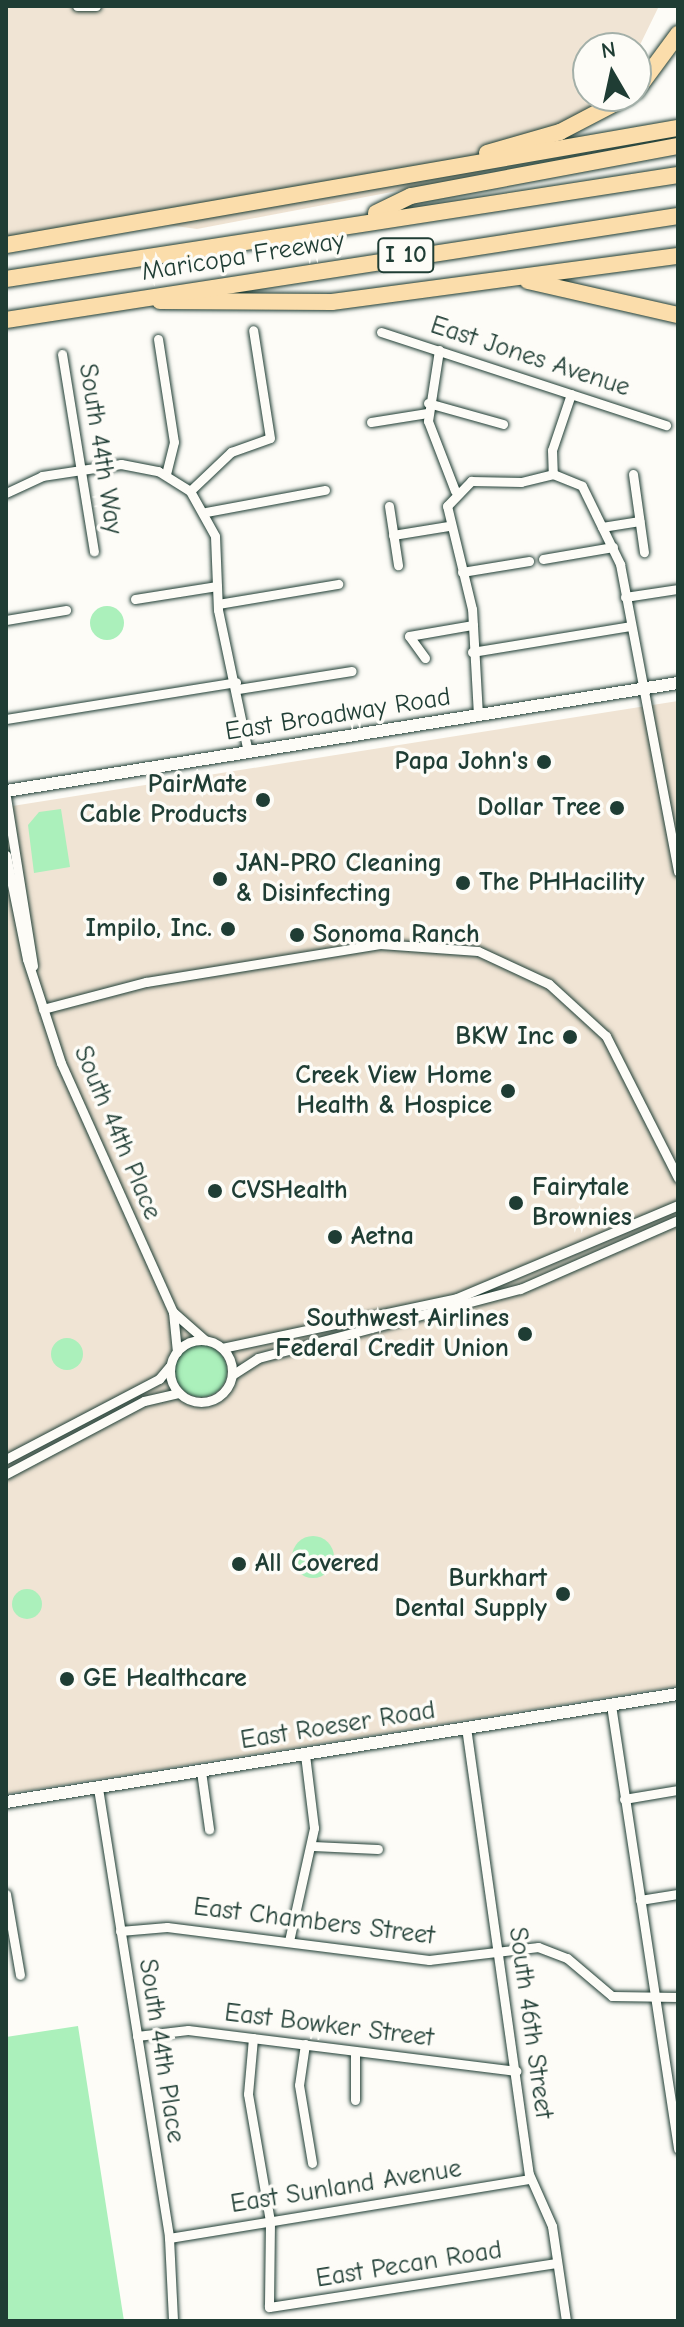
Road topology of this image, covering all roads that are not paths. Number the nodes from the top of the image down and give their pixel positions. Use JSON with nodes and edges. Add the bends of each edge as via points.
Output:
{"nodes":[{"id":1,"x":77,"y":6,"type":"edge"},
{"id":2,"x":96,"y":6,"type":"edge"},
{"id":3,"x":678,"y":34,"type":"edge"},
{"id":4,"x":652,"y":69,"type":"edge"},
{"id":5,"x":598,"y":112,"type":"edge"},
{"id":6,"x":678,"y":128,"type":"edge"},
{"id":7,"x":678,"y":146,"type":"edge"},
{"id":8,"x":408,"y":174,"type":"junction"},
{"id":9,"x":678,"y":175,"type":"edge"},
{"id":10,"x":678,"y":216,"type":"edge"},
{"id":11,"x":360,"y":220,"type":"junction"},
{"id":12,"x":6,"y":245,"type":"edge"},
{"id":13,"x":678,"y":256,"type":"edge"},
{"id":14,"x":503,"y":278,"type":"junction"},
{"id":15,"x":6,"y":279,"type":"edge"},
{"id":16,"x":134,"y":298,"type":"junction"},
{"id":17,"x":678,"y":315,"type":"edge"},
{"id":18,"x":6,"y":320,"type":"edge"},
{"id":19,"x":253,"y":330,"type":"dead end"},
{"id":20,"x":381,"y":332,"type":"dead end"},
{"id":21,"x":158,"y":339,"type":"dead end"},
{"id":22,"x":439,"y":350,"type":"junction"},
{"id":23,"x":62,"y":354,"type":"dead end"},
{"id":24,"x":571,"y":394,"type":"junction"},
{"id":25,"x":428,"y":408,"type":"junction"},
{"id":26,"x":371,"y":422,"type":"dead end"},
{"id":27,"x":503,"y":424,"type":"dead end"},
{"id":28,"x":666,"y":425,"type":"dead end"},
{"id":29,"x":81,"y":470,"type":"junction"},
{"id":30,"x":166,"y":474,"type":"junction"},
{"id":31,"x":553,"y":474,"type":"junction"},
{"id":32,"x":633,"y":474,"type":"dead end"},
{"id":33,"x":325,"y":490,"type":"dead end"},
{"id":34,"x":190,"y":491,"type":"junction"},
{"id":35,"x":455,"y":491,"type":"junction"},
{"id":36,"x":6,"y":493,"type":"edge"},
{"id":37,"x":389,"y":506,"type":"dead end"},
{"id":38,"x":206,"y":512,"type":"junction"},
{"id":39,"x":640,"y":521,"type":"junction"},
{"id":40,"x":448,"y":526,"type":"junction"},
{"id":41,"x":602,"y":527,"type":"junction"},
{"id":42,"x":393,"y":535,"type":"junction"},
{"id":43,"x":613,"y":547,"type":"junction"},
{"id":44,"x":94,"y":551,"type":"dead end"},
{"id":45,"x":644,"y":552,"type":"dead end"},
{"id":46,"x":543,"y":559,"type":"dead end"},
{"id":47,"x":529,"y":561,"type":"dead end"},
{"id":48,"x":398,"y":565,"type":"dead end"},
{"id":49,"x":462,"y":572,"type":"junction"},
{"id":50,"x":338,"y":584,"type":"dead end"},
{"id":51,"x":217,"y":586,"type":"junction"},
{"id":52,"x":678,"y":589,"type":"edge"},
{"id":53,"x":625,"y":597,"type":"junction"},
{"id":54,"x":135,"y":599,"type":"dead end"},
{"id":55,"x":218,"y":604,"type":"junction"},
{"id":56,"x":66,"y":610,"type":"dead end"},
{"id":57,"x":6,"y":620,"type":"edge"},
{"id":58,"x":473,"y":625,"type":"junction"},
{"id":59,"x":630,"y":626,"type":"junction"},
{"id":60,"x":472,"y":652,"type":"junction"},
{"id":61,"x":425,"y":658,"type":"dead end"},
{"id":62,"x":352,"y":671,"type":"dead end"},
{"id":63,"x":678,"y":683,"type":"edge"},
{"id":64,"x":237,"y":686,"type":"junction"},
{"id":65,"x":642,"y":689,"type":"junction"},
{"id":66,"x":478,"y":715,"type":"junction"},
{"id":67,"x":6,"y":719,"type":"edge"},
{"id":68,"x":248,"y":752,"type":"junction"},
{"id":69,"x":6,"y":794,"type":"edge"},
{"id":70,"x":6,"y":855,"type":"edge"},
{"id":71,"x":678,"y":872,"type":"edge"},
{"id":72,"x":33,"y":966,"type":"junction"},
{"id":73,"x":43,"y":1009,"type":"junction"},
{"id":74,"x":678,"y":1178,"type":"edge"},
{"id":75,"x":678,"y":1205,"type":"edge"},
{"id":76,"x":678,"y":1220,"type":"edge"},
{"id":77,"x":173,"y":1312,"type":"junction"},
{"id":78,"x":363,"y":1321,"type":"junction"},
{"id":79,"x":205,"y":1340,"type":"junction"},
{"id":80,"x":222,"y":1348,"type":"junction"},
{"id":81,"x":297,"y":1348,"type":"junction"},
{"id":82,"x":177,"y":1352,"type":"junction"},
{"id":83,"x":171,"y":1364,"type":"junction"},
{"id":84,"x":232,"y":1375,"type":"junction"},
{"id":85,"x":179,"y":1393,"type":"junction"},
{"id":86,"x":6,"y":1459,"type":"edge"},
{"id":87,"x":6,"y":1474,"type":"edge"},
{"id":88,"x":678,"y":1694,"type":"edge"},
{"id":89,"x":611,"y":1705,"type":"junction"},
{"id":90,"x":466,"y":1727,"type":"junction"},
{"id":91,"x":305,"y":1755,"type":"junction"},
{"id":92,"x":201,"y":1771,"type":"junction"},
{"id":93,"x":98,"y":1788,"type":"junction"},
{"id":94,"x":678,"y":1790,"type":"edge"},
{"id":95,"x":624,"y":1799,"type":"junction"},
{"id":96,"x":6,"y":1802,"type":"edge"},
{"id":97,"x":209,"y":1829,"type":"dead end"},
{"id":98,"x":312,"y":1846,"type":"junction"},
{"id":99,"x":378,"y":1849,"type":"dead end"},
{"id":100,"x":6,"y":1894,"type":"edge"},
{"id":101,"x":678,"y":1894,"type":"edge"},
{"id":102,"x":640,"y":1900,"type":"junction"},
{"id":103,"x":7,"y":1908,"type":"edge"},
{"id":104,"x":120,"y":1931,"type":"junction"},
{"id":105,"x":289,"y":1941,"type":"junction"},
{"id":106,"x":499,"y":1952,"type":"junction"},
{"id":107,"x":20,"y":1975,"type":"dead end"},
{"id":108,"x":654,"y":1997,"type":"junction"},
{"id":109,"x":678,"y":1997,"type":"edge"},
{"id":110,"x":137,"y":2036,"type":"junction"},
{"id":111,"x":253,"y":2038,"type":"junction"},
{"id":112,"x":305,"y":2044,"type":"junction"},
{"id":113,"x":355,"y":2051,"type":"junction"},
{"id":114,"x":516,"y":2071,"type":"junction"},
{"id":115,"x":674,"y":2098,"type":"edge"},
{"id":116,"x":355,"y":2100,"type":"dead end"},
{"id":117,"x":678,"y":2149,"type":"edge"},
{"id":118,"x":312,"y":2163,"type":"dead end"},
{"id":119,"x":530,"y":2179,"type":"junction"},
{"id":120,"x":270,"y":2222,"type":"junction"},
{"id":121,"x":169,"y":2238,"type":"junction"},
{"id":122,"x":557,"y":2263,"type":"junction"},
{"id":123,"x":173,"y":2321,"type":"edge"},
{"id":124,"x":566,"y":2321,"type":"edge"}],
"edges":[{"from":1,"to":2,"type":"street"},
{"from":3,"to":4,"type":"highway"},
{"from":5,"to":8,"type":"highway","via":[[560,132]]},
{"from":6,"to":8,"type":"highway"},
{"from":7,"to":11,"type":"highway","via":[[411,196]]},
{"from":8,"to":12,"type":"highway"},
{"from":9,"to":11,"type":"highway","name":"Maricopa Freeway","number":"I 10"},
{"from":10,"to":16,"type":"highway","name":"Maricopa Freeway","number":"I 10"},
{"from":11,"to":15,"type":"highway","name":"Maricopa Freeway","number":"I 10"},
{"from":13,"to":14,"type":"highway"},
{"from":14,"to":16,"type":"highway","via":[[332,302],[212,306]]},
{"from":14,"to":17,"type":"highway","via":[[573,286]]},
{"from":16,"to":18,"type":"highway","name":"Maricopa Freeway","number":"I 10"},
{"from":19,"to":34,"type":"street","via":[[270,438],[231,452]]},
{"from":20,"to":22,"type":"street","name":"East Jones Avenue"},
{"from":21,"to":30,"type":"street","via":[[174,442]]},
{"from":22,"to":24,"type":"street","name":"East Jones Avenue"},
{"from":22,"to":25,"type":"street"},
{"from":23,"to":29,"type":"street","name":"South 44th Way"},
{"from":24,"to":28,"type":"street","name":"East Jones Avenue"},
{"from":24,"to":31,"type":"street","via":[[552,450]]},
{"from":25,"to":26,"type":"street"},
{"from":25,"to":27,"type":"street"},
{"from":25,"to":35,"type":"street","via":[[435,454]]},
{"from":29,"to":30,"type":"street","via":[[128,464]]},
{"from":29,"to":36,"type":"street","via":[[34,478]]},
{"from":29,"to":44,"type":"street","name":"South 44th Way"},
{"from":30,"to":34,"type":"street"},
{"from":31,"to":35,"type":"street","via":[[521,482],[475,479]]},
{"from":31,"to":41,"type":"street","via":[[579,483]]},
{"from":32,"to":39,"type":"street"},
{"from":33,"to":38,"type":"street"},
{"from":34,"to":38,"type":"street"},
{"from":35,"to":40,"type":"street"},
{"from":37,"to":42,"type":"street"},
{"from":38,"to":51,"type":"street"},
{"from":39,"to":41,"type":"street"},
{"from":39,"to":45,"type":"street"},
{"from":40,"to":42,"type":"street"},
{"from":40,"to":49,"type":"street"},
{"from":41,"to":43,"type":"street"},
{"from":42,"to":48,"type":"street"},
{"from":43,"to":46,"type":"street"},
{"from":43,"to":53,"type":"street"},
{"from":47,"to":49,"type":"street"},
{"from":49,"to":58,"type":"street"},
{"from":50,"to":55,"type":"street"},
{"from":51,"to":54,"type":"street"},
{"from":51,"to":55,"type":"street"},
{"from":52,"to":53,"type":"street"},
{"from":53,"to":59,"type":"street"},
{"from":55,"to":64,"type":"street"},
{"from":56,"to":57,"type":"street"},
{"from":58,"to":60,"type":"street"},
{"from":58,"to":61,"type":"street","via":[[409,636]]},
{"from":59,"to":60,"type":"street"},
{"from":59,"to":65,"type":"street"},
{"from":60,"to":66,"type":"street"},
{"from":62,"to":64,"type":"street"},
{"from":63,"to":65,"type":"street","name":"East Broadway Road"},
{"from":64,"to":67,"type":"street"},
{"from":64,"to":68,"type":"street"},
{"from":65,"to":66,"type":"street","name":"East Broadway Road"},
{"from":65,"to":71,"type":"street"},
{"from":66,"to":68,"type":"street","name":"East Broadway Road"},
{"from":68,"to":69,"type":"street","name":"East Broadway Road"},
{"from":69,"to":72,"type":"street","name":"South 44th Place"},
{"from":70,"to":72,"type":"street","name":"South 44th Place"},
{"from":72,"to":73,"type":"street","name":"South 44th Place"},
{"from":73,"to":74,"type":"street","via":[[162,979],[380,944],[478,951],[549,984],[606,1036]]},
{"from":73,"to":77,"type":"street","name":"South 44th Place","via":[[98,1156]]},
{"from":75,"to":78,"type":"street","via":[[543,1268]]},
{"from":76,"to":81,"type":"street","via":[[499,1297]]},
{"from":77,"to":79,"type":"street","name":"South 44th Place"},
{"from":77,"to":82,"type":"street","name":"South 44th Place"},
{"from":78,"to":80,"type":"street"},
{"from":78,"to":81,"type":"street"},
{"from":79,"to":80,"type":"street"},
{"from":79,"to":82,"type":"street"},
{"from":80,"to":84,"type":"street"},
{"from":81,"to":84,"type":"street","via":[[251,1360]]},
{"from":82,"to":83,"type":"street"},
{"from":83,"to":85,"type":"street"},
{"from":83,"to":86,"type":"street","via":[[159,1379]]},
{"from":84,"to":85,"type":"street","via":[[212,1400]]},
{"from":85,"to":87,"type":"street","via":[[144,1401]]},
{"from":88,"to":89,"type":"street","name":"East Roeser Road"},
{"from":89,"to":90,"type":"street","name":"East Roeser Road"},
{"from":89,"to":95,"type":"street"},
{"from":90,"to":91,"type":"street","name":"East Roeser Road"},
{"from":90,"to":106,"type":"street","name":"South 46th Street"},
{"from":91,"to":92,"type":"street","name":"East Roeser Road"},
{"from":91,"to":98,"type":"street"},
{"from":92,"to":93,"type":"street","name":"East Roeser Road"},
{"from":92,"to":97,"type":"street"},
{"from":93,"to":96,"type":"street","name":"East Roeser Road"},
{"from":93,"to":104,"type":"street","name":"South 44th Place"},
{"from":94,"to":95,"type":"street"},
{"from":95,"to":102,"type":"street"},
{"from":98,"to":99,"type":"street"},
{"from":98,"to":105,"type":"street"},
{"from":100,"to":103,"type":"street"},
{"from":101,"to":102,"type":"street"},
{"from":102,"to":108,"type":"street"},
{"from":103,"to":107,"type":"street"},
{"from":104,"to":105,"type":"street","name":"East Chambers Street","via":[[167,1927]]},
{"from":104,"to":110,"type":"street","name":"South 44th Place"},
{"from":105,"to":106,"type":"street","name":"East Chambers Street","via":[[429,1960]]},
{"from":106,"to":108,"type":"street","name":"East Chambers Street","via":[[553,1949],[612,1996]]},
{"from":106,"to":114,"type":"street","name":"South 46th Street"},
{"from":108,"to":109,"type":"street","name":"East Chambers Street"},
{"from":108,"to":115,"type":"street"},
{"from":110,"to":111,"type":"street","name":"East Bowker Street","via":[[188,2030]]},
{"from":110,"to":121,"type":"street","name":"South 44th Place"},
{"from":111,"to":112,"type":"street","name":"East Bowker Street"},
{"from":111,"to":120,"type":"street","via":[[248,2094]]},
{"from":112,"to":113,"type":"street","name":"East Bowker Street"},
{"from":112,"to":118,"type":"street","via":[[299,2085]]},
{"from":113,"to":114,"type":"street","name":"East Bowker Street"},
{"from":113,"to":116,"type":"street"},
{"from":114,"to":119,"type":"street","name":"South 46th Street"},
{"from":115,"to":117,"type":"street"},
{"from":119,"to":120,"type":"street","name":"East Sunland Avenue"},
{"from":119,"to":122,"type":"street","name":"South 46th Street","via":[[552,2226]]},
{"from":120,"to":121,"type":"street","name":"East Sunland Avenue"},
{"from":120,"to":122,"type":"street","name":"East Pecan Road","via":[[269,2307]]},
{"from":121,"to":123,"type":"street","name":"South 44th Place"},
{"from":122,"to":124,"type":"street","name":"South 46th Street"}]}
